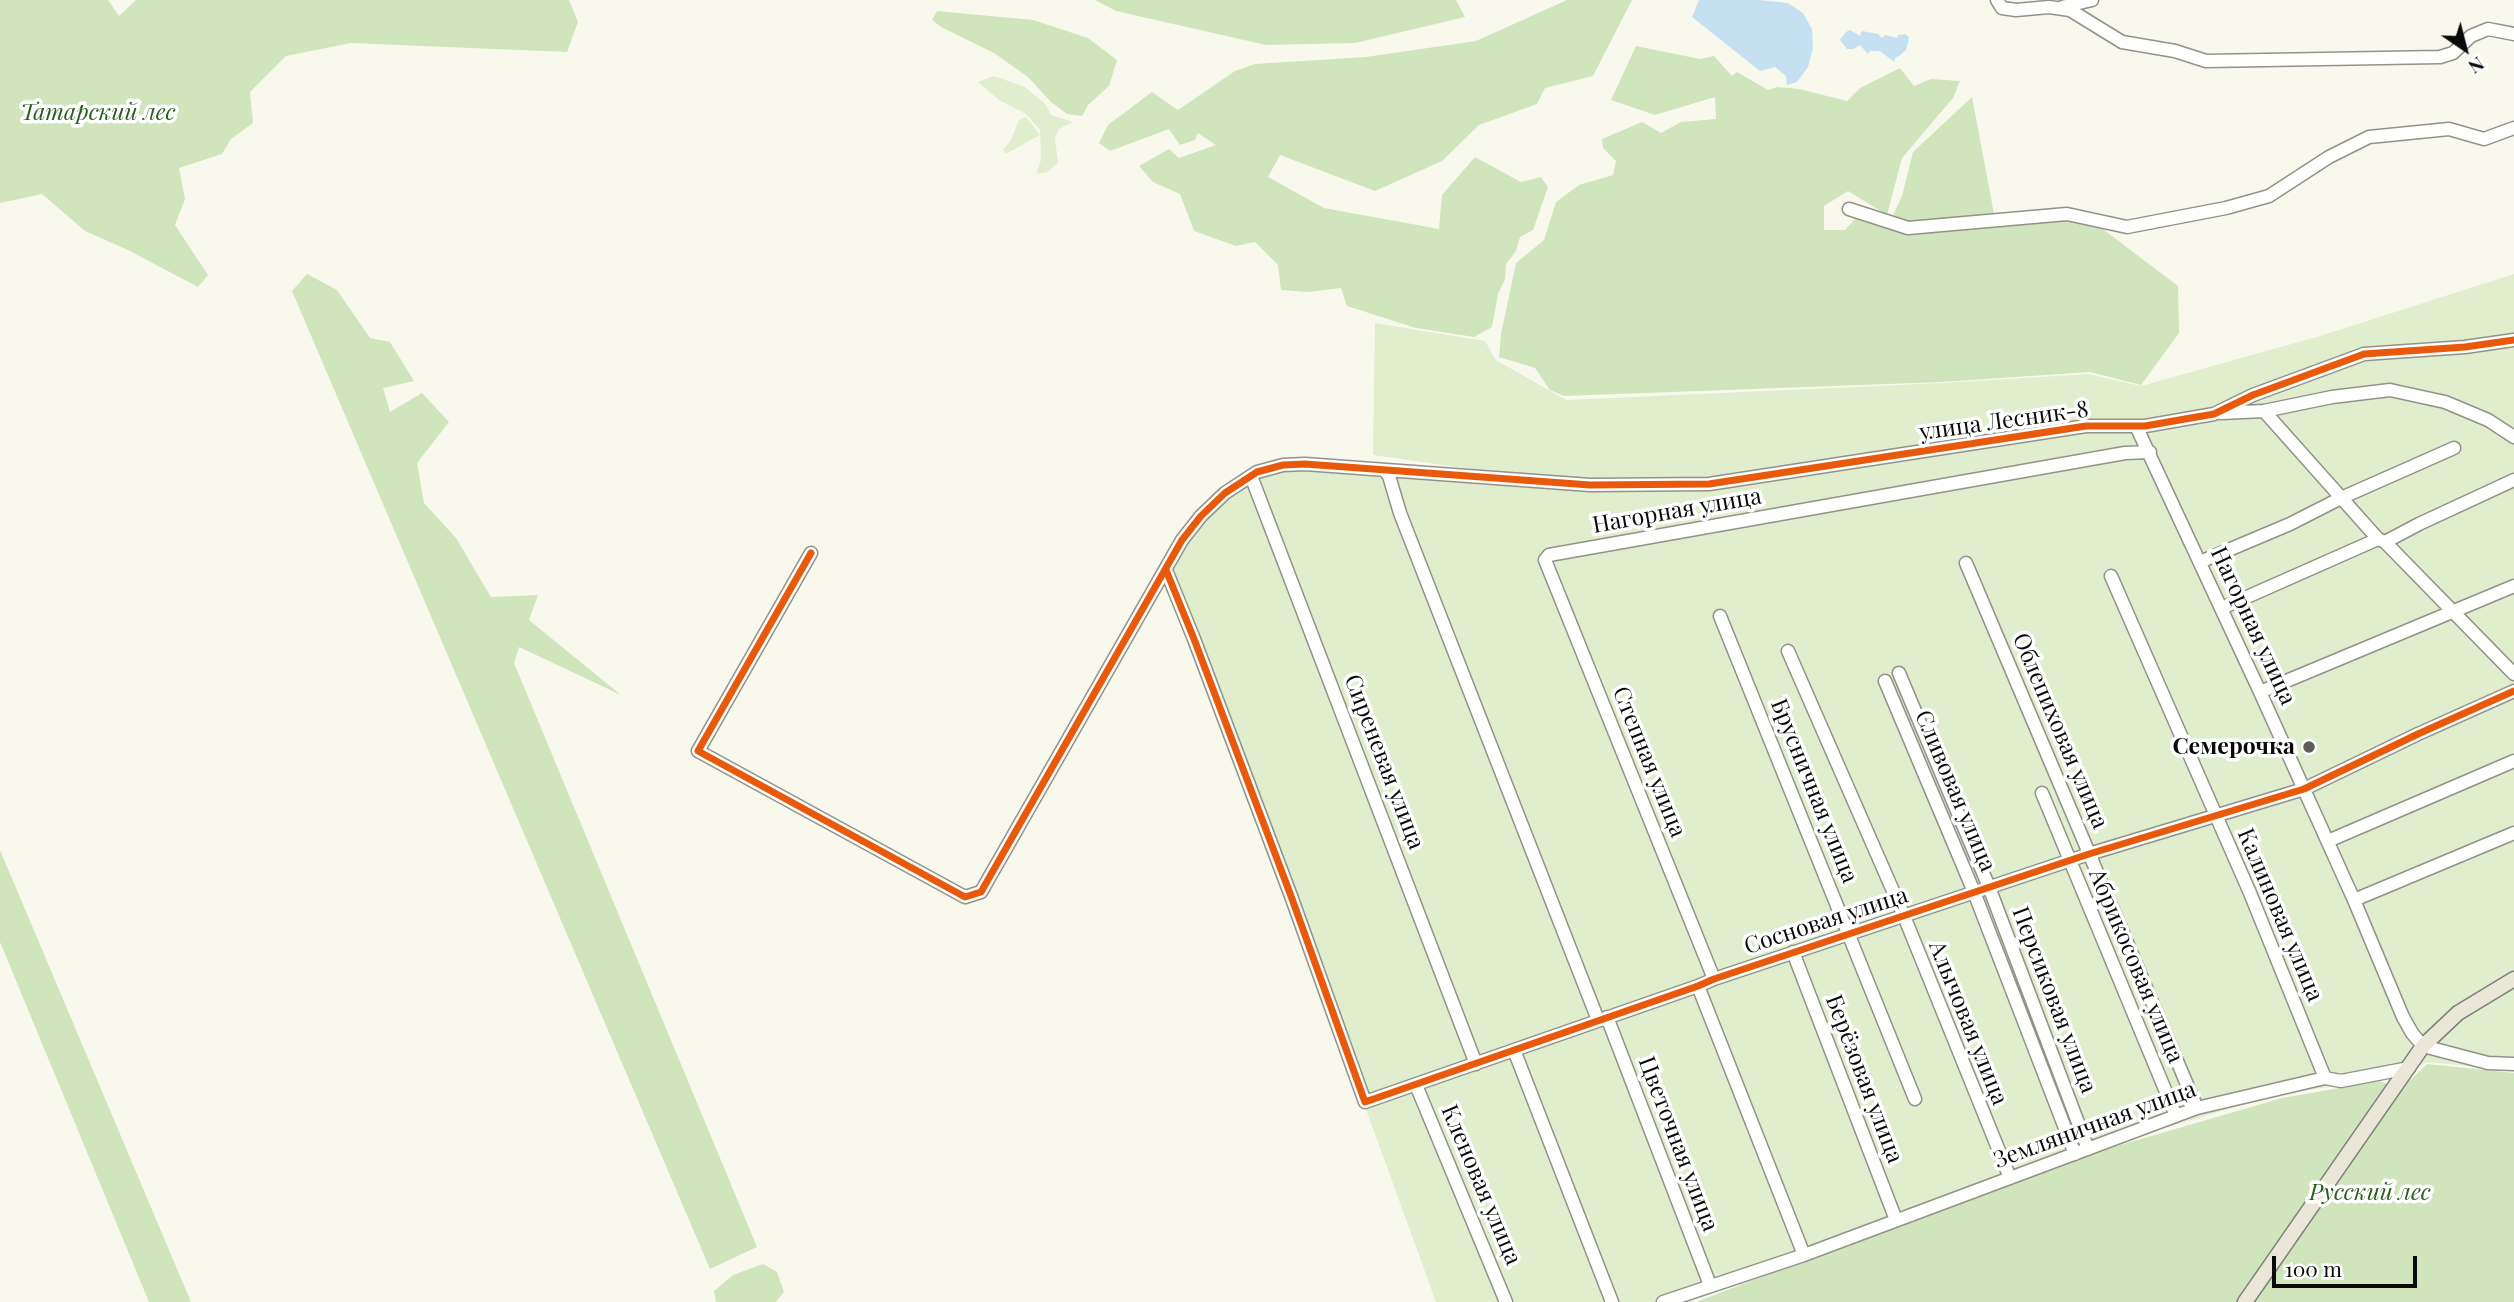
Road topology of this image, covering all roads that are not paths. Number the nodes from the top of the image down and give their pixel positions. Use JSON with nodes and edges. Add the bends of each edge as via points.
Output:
{"nodes":[{"id":1,"x":2092,"y":0,"type":"edge"},
{"id":2,"x":2000,"y":4,"type":"edge"},
{"id":3,"x":2059,"y":8,"type":"junction"},
{"id":4,"x":2514,"y":34,"type":"edge"},
{"id":5,"x":2514,"y":128,"type":"edge"},
{"id":6,"x":1849,"y":209,"type":"dead end"},
{"id":7,"x":2514,"y":340,"type":"edge"},
{"id":8,"x":2264,"y":411,"type":"junction"},
{"id":9,"x":2214,"y":414,"type":"junction"},
{"id":10,"x":2137,"y":428,"type":"junction"},
{"id":11,"x":2514,"y":437,"type":"edge"},
{"id":12,"x":2454,"y":448,"type":"dead end"},
{"id":13,"x":2150,"y":452,"type":"junction"},
{"id":14,"x":1384,"y":470,"type":"junction"},
{"id":15,"x":1251,"y":476,"type":"junction"},
{"id":16,"x":2514,"y":480,"type":"edge"},
{"id":17,"x":2341,"y":498,"type":"junction"},
{"id":18,"x":2381,"y":541,"type":"junction"},
{"id":19,"x":811,"y":553,"type":"dead end"},
{"id":20,"x":1545,"y":560,"type":"joint"},
{"id":21,"x":2200,"y":562,"type":"junction"},
{"id":22,"x":1966,"y":563,"type":"dead end"},
{"id":23,"x":1166,"y":569,"type":"junction"},
{"id":24,"x":2111,"y":576,"type":"dead end"},
{"id":25,"x":2514,"y":586,"type":"edge"},
{"id":26,"x":2222,"y":608,"type":"junction"},
{"id":27,"x":2454,"y":612,"type":"junction"},
{"id":28,"x":1720,"y":616,"type":"dead end"},
{"id":29,"x":1788,"y":651,"type":"dead end"},
{"id":30,"x":1899,"y":673,"type":"dead end"},
{"id":31,"x":2514,"y":674,"type":"edge"},
{"id":32,"x":1885,"y":681,"type":"dead end"},
{"id":33,"x":2514,"y":691,"type":"edge"},
{"id":34,"x":2260,"y":692,"type":"junction"},
{"id":35,"x":2514,"y":761,"type":"edge"},
{"id":36,"x":2304,"y":789,"type":"junction"},
{"id":37,"x":2042,"y":793,"type":"dead end"},
{"id":38,"x":2215,"y":817,"type":"junction"},
{"id":39,"x":2514,"y":833,"type":"edge"},
{"id":40,"x":2328,"y":841,"type":"junction"},
{"id":41,"x":2089,"y":854,"type":"junction"},
{"id":42,"x":2070,"y":861,"type":"junction"},
{"id":43,"x":1989,"y":887,"type":"junction"},
{"id":44,"x":1974,"y":892,"type":"junction"},
{"id":45,"x":2354,"y":900,"type":"junction"},
{"id":46,"x":1904,"y":916,"type":"junction"},
{"id":47,"x":1850,"y":934,"type":"junction"},
{"id":48,"x":1793,"y":952,"type":"junction"},
{"id":49,"x":1714,"y":979,"type":"junction"},
{"id":50,"x":2514,"y":979,"type":"edge"},
{"id":51,"x":1698,"y":986,"type":"junction"},
{"id":52,"x":1602,"y":1019,"type":"junction"},
{"id":53,"x":2423,"y":1046,"type":"junction"},
{"id":54,"x":1514,"y":1050,"type":"junction"},
{"id":55,"x":1476,"y":1064,"type":"junction"},
{"id":56,"x":2514,"y":1065,"type":"edge"},
{"id":57,"x":2409,"y":1068,"type":"junction"},
{"id":58,"x":2325,"y":1078,"type":"junction"},
{"id":59,"x":1416,"y":1085,"type":"junction"},
{"id":60,"x":1915,"y":1099,"type":"dead end"},
{"id":61,"x":2197,"y":1108,"type":"junction"},
{"id":62,"x":2176,"y":1116,"type":"junction"},
{"id":63,"x":2088,"y":1149,"type":"junction"},
{"id":64,"x":2075,"y":1154,"type":"junction"},
{"id":65,"x":2010,"y":1178,"type":"junction"},
{"id":66,"x":1896,"y":1220,"type":"junction"},
{"id":67,"x":1804,"y":1255,"type":"junction"},
{"id":68,"x":1710,"y":1286,"type":"junction"},
{"id":69,"x":1506,"y":1302,"type":"edge"},
{"id":70,"x":1612,"y":1302,"type":"edge"},
{"id":71,"x":1663,"y":1302,"type":"edge"},
{"id":72,"x":2245,"y":1302,"type":"edge"}],
"edges":[{"from":1,"to":3,"type":"street"},
{"from":2,"to":3,"type":"street","via":[[2016,10]]},
{"from":3,"to":4,"type":"street","via":[[2122,42],[2206,61],[2440,57],[2488,29]]},
{"from":5,"to":6,"type":"street","via":[[2484,139],[2449,129],[2369,137],[2269,196],[2127,227],[2067,214],[1908,228]]},
{"from":7,"to":9,"type":"street","name":"улица Лесник-8","via":[[2364,355]]},
{"from":8,"to":9,"type":"street"},
{"from":8,"to":11,"type":"street","via":[[2390,390],[2445,402]]},
{"from":8,"to":17,"type":"street"},
{"from":9,"to":10,"type":"street","name":"улица Лесник-8"},
{"from":10,"to":13,"type":"street","name":"Нагорная улица"},
{"from":10,"to":14,"type":"street","name":"улица Лесник-8","via":[[2086,426],[1709,484],[1590,485]]},
{"from":12,"to":17,"type":"street"},
{"from":13,"to":20,"type":"street","name":"Нагорная улица","via":[[1557,552]]},
{"from":13,"to":21,"type":"street","name":"Нагорная улица"},
{"from":14,"to":15,"type":"street","name":"улица Лесник-8","via":[[1305,464],[1283,465]]},
{"from":14,"to":52,"type":"street","name":"Цветочная улица"},
{"from":15,"to":23,"type":"street","name":"улица Лесник-8","via":[[1202,516]]},
{"from":15,"to":55,"type":"street","name":"Сиреневая улица"},
{"from":16,"to":18,"type":"street"},
{"from":17,"to":18,"type":"street"},
{"from":17,"to":21,"type":"street"},
{"from":18,"to":26,"type":"street"},
{"from":18,"to":27,"type":"street"},
{"from":19,"to":23,"type":"street","name":"улица Лесник-8","via":[[698,751],[965,897],[981,892]]},
{"from":20,"to":49,"type":"street","name":"Степная улица"},
{"from":21,"to":26,"type":"street","name":"Нагорная улица"},
{"from":22,"to":41,"type":"street","name":"Облепиховая улица"},
{"from":23,"to":59,"type":"street","name":"Сосновая улица","via":[[1365,1102]]},
{"from":24,"to":38,"type":"street","name":"Калиновая улица"},
{"from":25,"to":27,"type":"street"},
{"from":26,"to":34,"type":"street","name":"Нагорная улица"},
{"from":27,"to":31,"type":"street"},
{"from":27,"to":34,"type":"street"},
{"from":28,"to":47,"type":"street","name":"Брусничная улица"},
{"from":29,"to":46,"type":"street","name":"Алычовая улица"},
{"from":30,"to":43,"type":"street","name":"Персиковая улица"},
{"from":32,"to":44,"type":"street","name":"Сливовая улица"},
{"from":33,"to":36,"type":"street","name":"Сосновая улица"},
{"from":34,"to":36,"type":"street","name":"Нагорная улица"},
{"from":35,"to":40,"type":"street"},
{"from":36,"to":38,"type":"street","name":"Сосновая улица"},
{"from":36,"to":40,"type":"street","name":"Нагорная улица"},
{"from":37,"to":42,"type":"street","name":"Абрикосовая улица"},
{"from":38,"to":41,"type":"street","name":"Сосновая улица"},
{"from":38,"to":58,"type":"street","name":"Калиновая улица"},
{"from":39,"to":45,"type":"street"},
{"from":40,"to":45,"type":"street","name":"Нагорная улица"},
{"from":41,"to":42,"type":"street","name":"Сосновая улица"},
{"from":41,"to":61,"type":"street","name":"Облепиховая улица"},
{"from":42,"to":43,"type":"street","name":"Сосновая улица"},
{"from":42,"to":62,"type":"street","name":"Абрикосовая улица"},
{"from":43,"to":44,"type":"street","name":"Сосновая улица"},
{"from":43,"to":63,"type":"street","name":"Персиковая улица"},
{"from":44,"to":46,"type":"street","name":"Сосновая улица"},
{"from":44,"to":64,"type":"street","name":"Сливовая улица"},
{"from":45,"to":53,"type":"street","name":"Нагорная улица","via":[[2403,1017]]},
{"from":46,"to":47,"type":"street","name":"Сосновая улица"},
{"from":46,"to":65,"type":"street","name":"Алычовая улица"},
{"from":47,"to":48,"type":"street","name":"Сосновая улица"},
{"from":47,"to":60,"type":"street","name":"Брусничная улица"},
{"from":48,"to":49,"type":"street","name":"Сосновая улица"},
{"from":48,"to":66,"type":"street","name":"Берёзовая улица"},
{"from":49,"to":51,"type":"street","name":"Сосновая улица"},
{"from":50,"to":53,"type":"main road","via":[[2458,1013]]},
{"from":51,"to":52,"type":"street","name":"Сосновая улица"},
{"from":51,"to":67,"type":"street"},
{"from":52,"to":54,"type":"street","name":"Сосновая улица"},
{"from":52,"to":68,"type":"street","name":"Цветочная улица"},
{"from":53,"to":56,"type":"street"},
{"from":53,"to":57,"type":"main road"},
{"from":54,"to":55,"type":"street","name":"Сосновая улица"},
{"from":54,"to":70,"type":"street"},
{"from":55,"to":59,"type":"street","name":"Сосновая улица"},
{"from":57,"to":58,"type":"street","name":"Земляничная улица","via":[[2341,1081]]},
{"from":57,"to":72,"type":"main road"},
{"from":58,"to":61,"type":"street","name":"Земляничная улица"},
{"from":59,"to":69,"type":"street","name":"Кленовая улица"},
{"from":61,"to":62,"type":"street","name":"Земляничная улица"},
{"from":62,"to":63,"type":"street","name":"Земляничная улица"},
{"from":63,"to":64,"type":"street","name":"Земляничная улица"},
{"from":64,"to":65,"type":"street","name":"Земляничная улица"},
{"from":65,"to":66,"type":"street","name":"Земляничная улица"},
{"from":66,"to":67,"type":"street","name":"Земляничная улица"},
{"from":67,"to":68,"type":"street","name":"Земляничная улица"},
{"from":68,"to":71,"type":"street","name":"Земляничная улица"}]}
